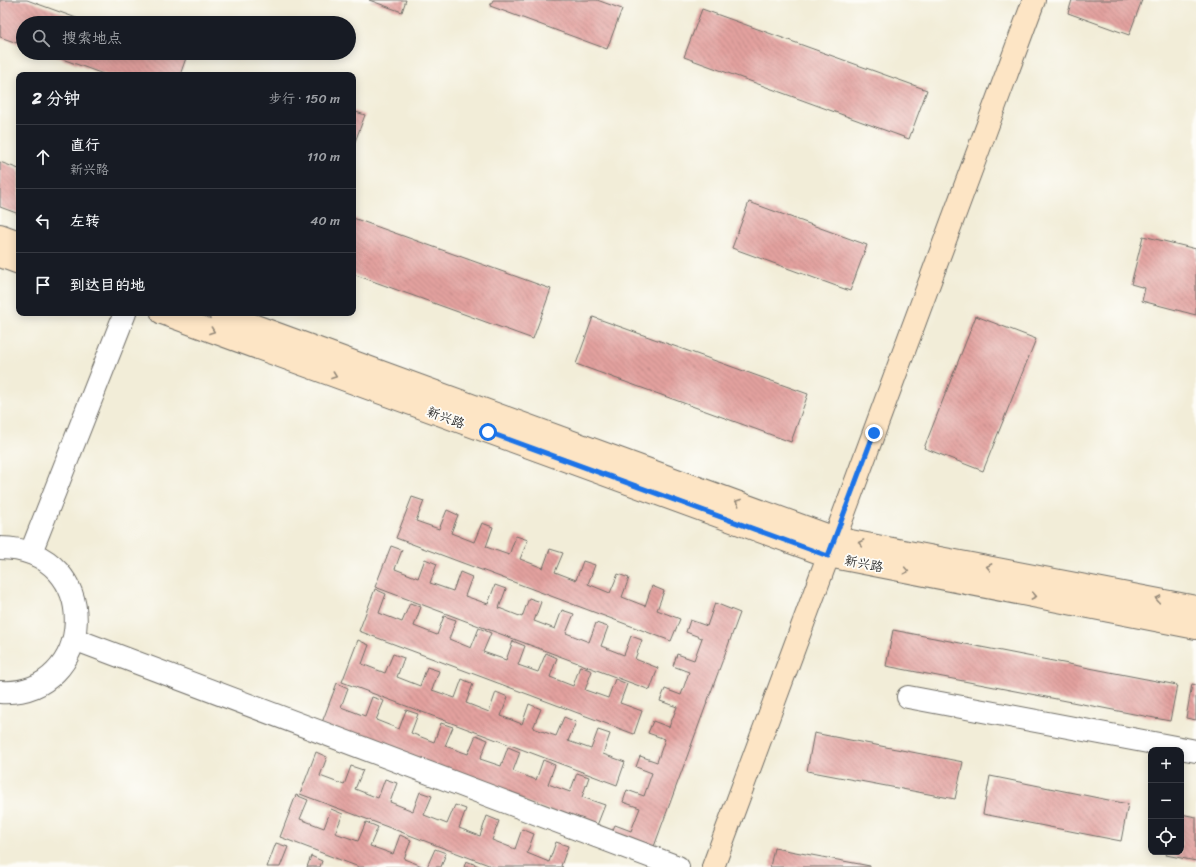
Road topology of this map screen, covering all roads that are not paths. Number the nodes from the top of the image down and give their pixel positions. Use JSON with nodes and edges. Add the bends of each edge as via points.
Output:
{"nodes":[{"id":1,"x":1034,"y":0,"type":"edge"},
{"id":2,"x":0,"y":235,"type":"edge"},
{"id":3,"x":16,"y":241,"type":"edge"},
{"id":4,"x":0,"y":256,"type":"edge"},
{"id":5,"x":16,"y":262,"type":"edge"},
{"id":6,"x":124,"y":316,"type":"edge"},
{"id":7,"x":171,"y":316,"type":"edge"},
{"id":8,"x":228,"y":316,"type":"edge"},
{"id":9,"x":832,"y":547,"type":"junction"},
{"id":10,"x":0,"y":548,"type":"edge"},
{"id":11,"x":31,"y":552,"type":"junction"},
{"id":12,"x":1196,"y":607,"type":"edge"},
{"id":13,"x":1196,"y":628,"type":"edge"},
{"id":14,"x":74,"y":640,"type":"junction"},
{"id":15,"x":0,"y":692,"type":"edge"},
{"id":16,"x":908,"y":697,"type":"dead end"},
{"id":17,"x":1196,"y":752,"type":"edge"},
{"id":18,"x":678,"y":867,"type":"edge"},
{"id":19,"x":713,"y":867,"type":"edge"}],
"edges":[{"from":1,"to":9,"type":"main road"},
{"from":2,"to":3,"type":"main road"},
{"from":4,"to":5,"type":"main road"},
{"from":6,"to":11,"type":"street"},
{"from":7,"to":9,"type":"main road","name":"新兴路","one_way":true},
{"from":9,"to":8,"type":"main road","name":"新兴路","one_way":true},
{"from":12,"to":9,"type":"main road","name":"新兴路","one_way":true},
{"from":9,"to":13,"type":"main road","name":"新兴路","one_way":true},
{"from":9,"to":19,"type":"main road"},
{"from":10,"to":11,"type":"street","via":[[16,548]]},
{"from":11,"to":14,"type":"street","via":[[56,569],[69,588],[76,609],[77,625]]},
{"from":14,"to":15,"type":"street","via":[[69,654],[49,677],[22,690]]},
{"from":14,"to":18,"type":"street"},
{"from":16,"to":17,"type":"street"}]}
